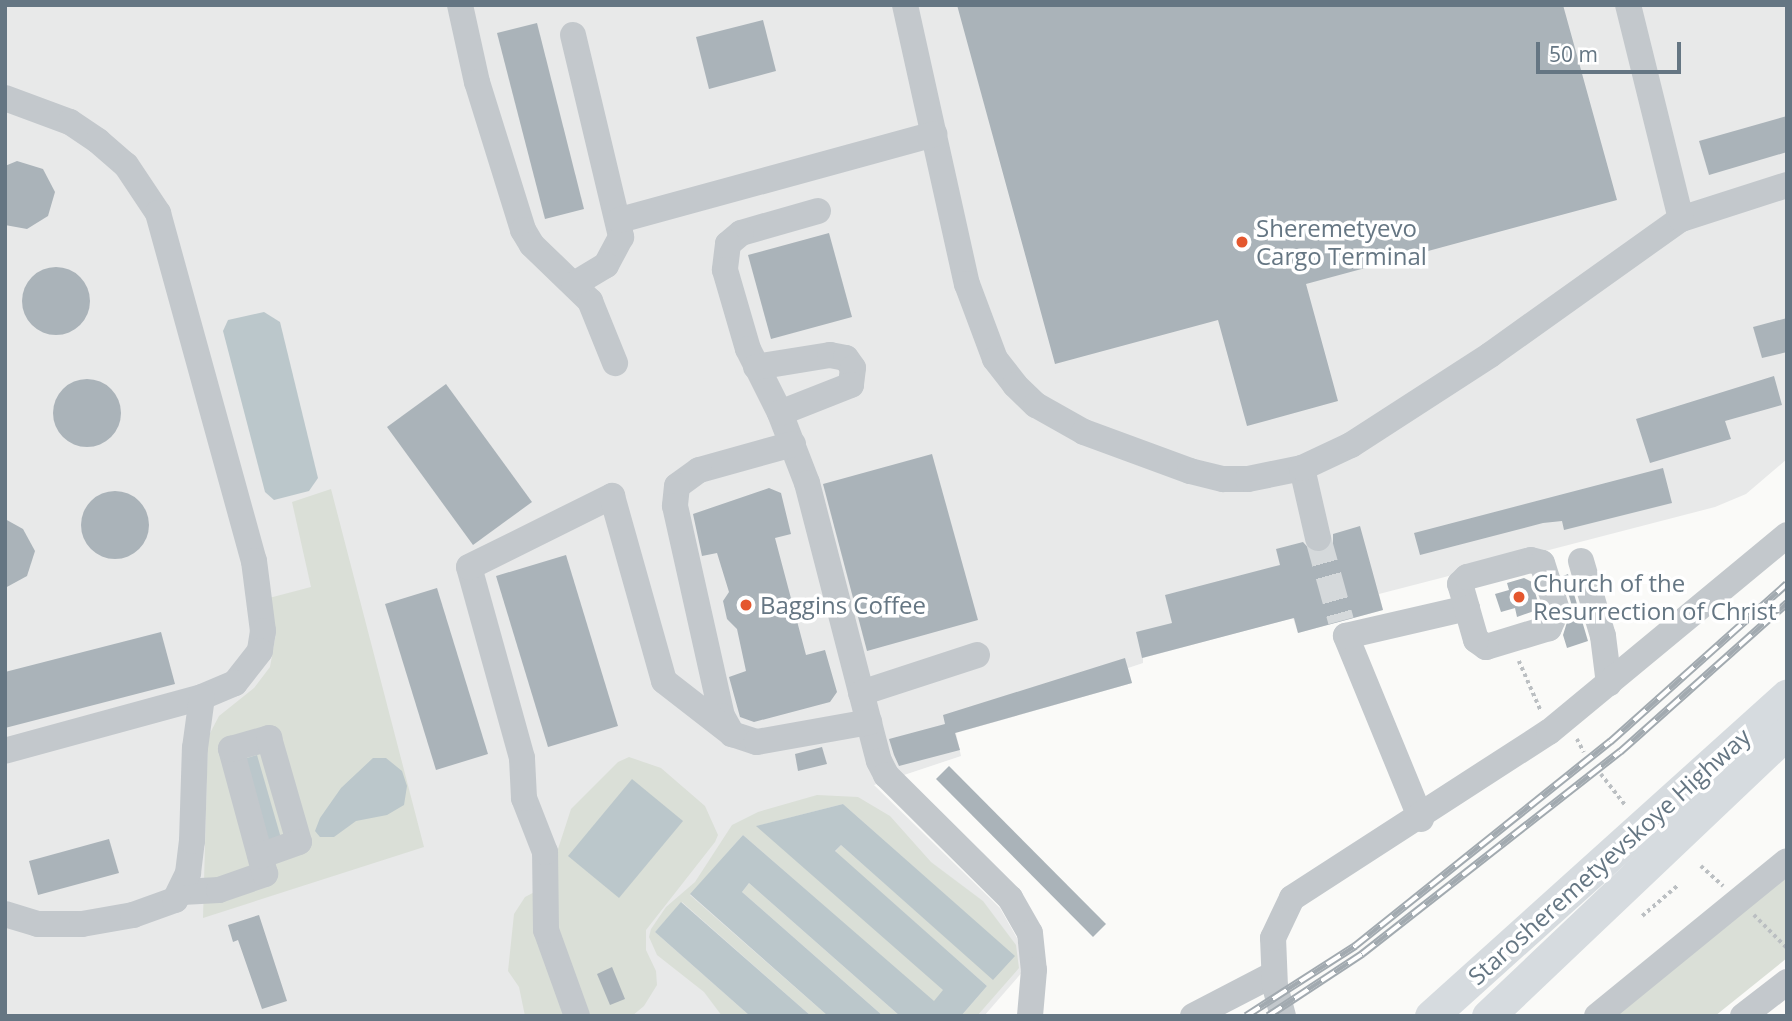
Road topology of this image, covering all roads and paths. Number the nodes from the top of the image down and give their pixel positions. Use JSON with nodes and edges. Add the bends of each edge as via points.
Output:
{"nodes":[{"id":1,"x":460,"y":5,"type":"edge"},
{"id":2,"x":905,"y":5,"type":"edge"},
{"id":3,"x":1628,"y":5,"type":"edge"},
{"id":4,"x":573,"y":35,"type":"dead end"},
{"id":5,"x":5,"y":98,"type":"edge"},
{"id":6,"x":934,"y":134,"type":"junction"},
{"id":7,"x":1787,"y":185,"type":"edge"},
{"id":8,"x":818,"y":211,"type":"dead end"},
{"id":9,"x":1681,"y":219,"type":"junction"},
{"id":10,"x":620,"y":220,"type":"junction"},
{"id":11,"x":574,"y":284,"type":"junction"},
{"id":12,"x":615,"y":363,"type":"dead end"},
{"id":13,"x":756,"y":367,"type":"junction"},
{"id":14,"x":780,"y":413,"type":"junction"},
{"id":15,"x":793,"y":443,"type":"junction"},
{"id":16,"x":1302,"y":468,"type":"junction"},
{"id":17,"x":1787,"y":536,"type":"edge"},
{"id":18,"x":1318,"y":538,"type":"tunnel mouth"},
{"id":19,"x":1581,"y":561,"type":"dead end"},
{"id":20,"x":1467,"y":608,"type":"junction"},
{"id":21,"x":1513,"y":639,"type":"junction"},
{"id":22,"x":977,"y":655,"type":"dead end"},
{"id":23,"x":1609,"y":684,"type":"junction"},
{"id":24,"x":861,"y":692,"type":"junction"},
{"id":25,"x":1787,"y":695,"type":"edge"},
{"id":26,"x":202,"y":697,"type":"junction"},
{"id":27,"x":869,"y":722,"type":"junction"},
{"id":28,"x":1560,"y":724,"type":"junction"},
{"id":29,"x":1787,"y":732,"type":"edge"},
{"id":30,"x":732,"y":734,"type":"junction"},
{"id":31,"x":5,"y":751,"type":"edge"},
{"id":32,"x":1601,"y":774,"type":"dead end"},
{"id":33,"x":1628,"y":808,"type":"dead end"},
{"id":34,"x":1420,"y":819,"type":"junction"},
{"id":35,"x":260,"y":856,"type":"dead end"},
{"id":36,"x":1787,"y":861,"type":"edge"},
{"id":37,"x":1677,"y":886,"type":"dead end"},
{"id":38,"x":182,"y":892,"type":"junction"},
{"id":39,"x":5,"y":914,"type":"edge"},
{"id":40,"x":1642,"y":916,"type":"dead end"},
{"id":41,"x":1274,"y":974,"type":"junction"},
{"id":42,"x":1787,"y":982,"type":"edge"},
{"id":43,"x":578,"y":1016,"type":"edge"},
{"id":44,"x":1030,"y":1016,"type":"edge"},
{"id":45,"x":1193,"y":1016,"type":"edge"},
{"id":46,"x":1283,"y":1016,"type":"edge"},
{"id":47,"x":1431,"y":1016,"type":"edge"},
{"id":48,"x":1488,"y":1016,"type":"edge"},
{"id":49,"x":1597,"y":1016,"type":"edge"},
{"id":50,"x":1743,"y":1016,"type":"edge"}],
"edges":[{"from":1,"to":11,"type":"lane","via":[[477,82],[523,230],[532,245]]},
{"from":2,"to":6,"type":"lane"},
{"from":3,"to":9,"type":"lane"},
{"from":4,"to":10,"type":"lane"},
{"from":5,"to":26,"type":"lane","via":[[70,122],[98,141],[126,165],[158,213],[262,603],[260,651],[253,664],[235,683]]},
{"from":6,"to":10,"type":"lane"},
{"from":6,"to":16,"type":"lane","via":[[967,284],[995,359],[1036,405],[1131,451],[1223,479]]},
{"from":7,"to":9,"type":"lane"},
{"from":8,"to":13,"type":"lane","via":[[741,233],[728,244],[725,270]]},
{"from":9,"to":16,"type":"lane","via":[[1490,355],[1351,445]]},
{"from":10,"to":11,"type":"lane","via":[[621,237],[610,259]]},
{"from":11,"to":12,"type":"lane","via":[[590,302]]},
{"from":13,"to":14,"type":"lane"},
{"from":13,"to":14,"type":"lane","via":[[830,355],[846,358],[853,368],[851,385]]},
{"from":14,"to":15,"type":"lane"},
{"from":15,"to":24,"type":"lane"},
{"from":15,"to":30,"type":"lane","via":[[699,470],[686,476],[675,494],[722,716]]},
{"from":16,"to":18,"type":"lane"},
{"from":17,"to":23,"type":"lane"},
{"from":19,"to":23,"type":"lane","via":[[1603,636]]},
{"from":20,"to":21,"type":"lane","via":[[1476,640],[1486,647]]},
{"from":20,"to":21,"type":"lane","via":[[1460,584],[1467,577],[1531,560],[1542,563],[1557,610],[1549,628]]},
{"from":20,"to":34,"type":"lane","via":[[1343,629]]},
{"from":21,"to":28,"type":"path","via":[[1539,710]]},
{"from":22,"to":24,"type":"lane"},
{"from":23,"to":28,"type":"lane"},
{"from":24,"to":27,"type":"lane"},
{"from":25,"to":47,"type":"main road","name":"Starosheremetyevskoye Highway"},
{"from":26,"to":31,"type":"lane"},
{"from":26,"to":38,"type":"lane","via":[[192,841]]},
{"from":27,"to":30,"type":"lane","via":[[774,742],[744,741]]},
{"from":27,"to":44,"type":"lane","via":[[886,775],[1010,898],[1030,933],[1034,970]]},
{"from":28,"to":34,"type":"lane"},
{"from":29,"to":48,"type":"main road","name":"Starosheremetyevskoye Highway"},
{"from":30,"to":43,"type":"lane","via":[[664,681],[612,496],[469,567],[522,758],[524,797],[545,852],[546,930]]},
{"from":32,"to":33,"type":"path"},
{"from":34,"to":41,"type":"lane","via":[[1292,898],[1273,938]]},
{"from":35,"to":38,"type":"lane","via":[[265,874],[219,890]]},
{"from":36,"to":49,"type":"lane"},
{"from":37,"to":40,"type":"path"},
{"from":38,"to":39,"type":"lane","via":[[166,906],[82,924],[38,924]]},
{"from":41,"to":45,"type":"lane"},
{"from":41,"to":46,"type":"lane"},
{"from":42,"to":50,"type":"lane"}]}
